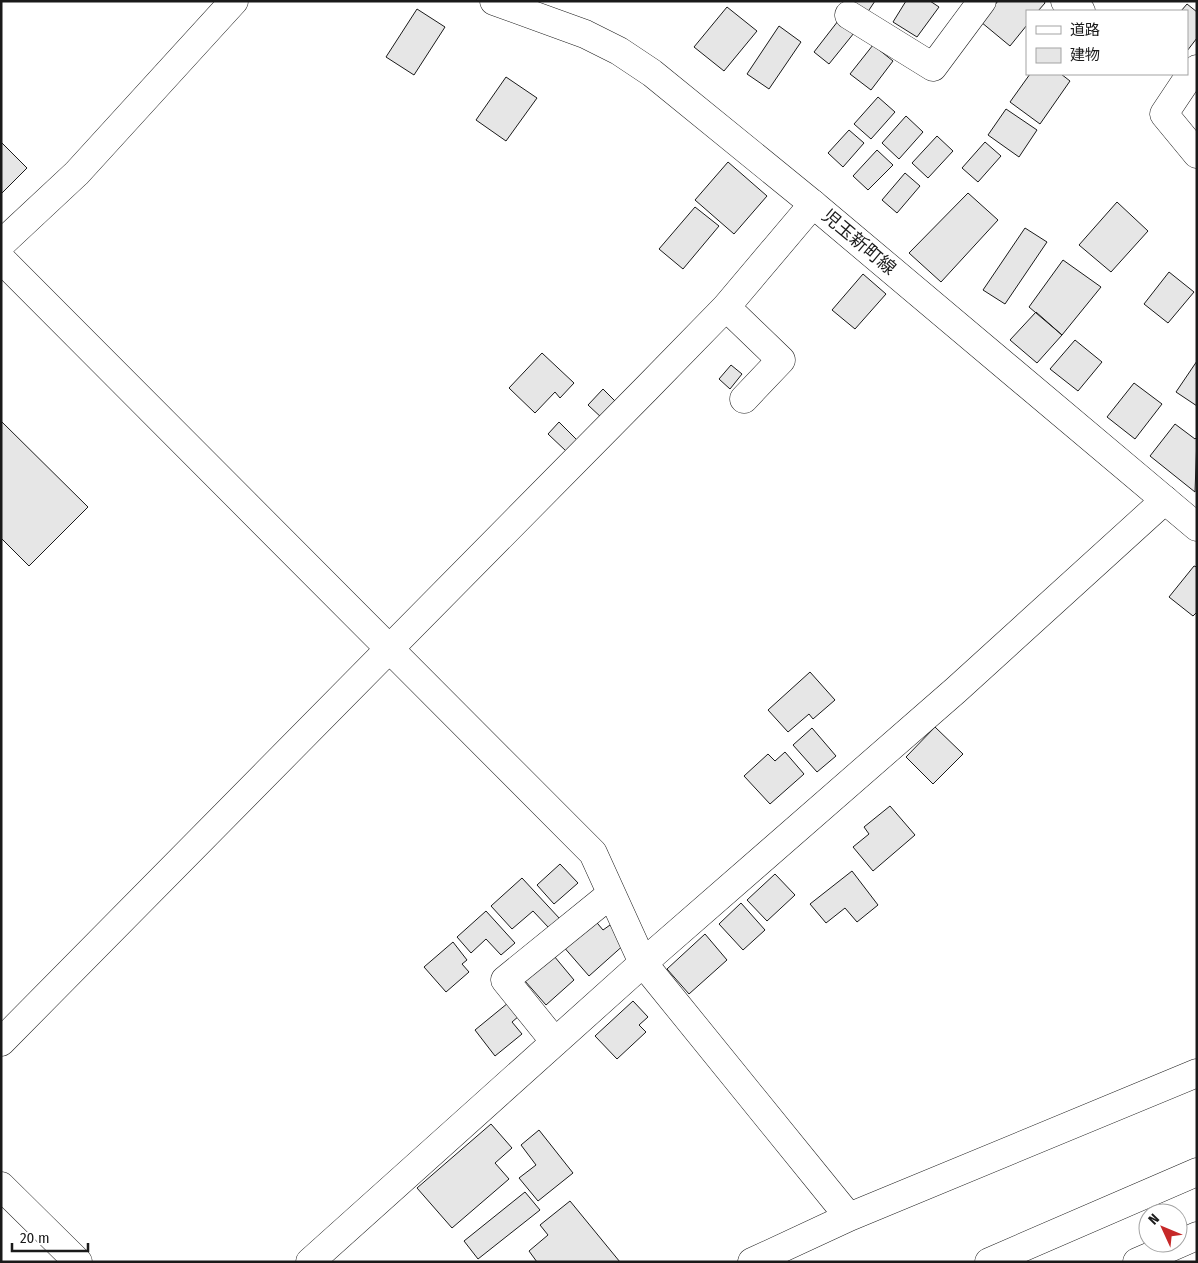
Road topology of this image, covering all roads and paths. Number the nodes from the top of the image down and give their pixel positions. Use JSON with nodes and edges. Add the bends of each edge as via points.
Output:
{"nodes":[{"id":1,"x":234,"y":1,"type":"edge"},
{"id":2,"x":494,"y":1,"type":"edge"},
{"id":3,"x":1065,"y":1,"type":"edge"},
{"id":4,"x":969,"y":5,"type":"edge"},
{"id":5,"x":1079,"y":10,"type":"edge"},
{"id":6,"x":849,"y":15,"type":"dead end"},
{"id":7,"x":1188,"y":75,"type":"edge"},
{"id":8,"x":1197,"y":154,"type":"edge"},
{"id":9,"x":813,"y":204,"type":"junction"},
{"id":10,"x":1,"y":244,"type":"edge"},
{"id":11,"x":1,"y":259,"type":"edge"},
{"id":12,"x":726,"y":307,"type":"junction"},
{"id":13,"x":744,"y":398,"type":"dead end"},
{"id":14,"x":1165,"y":500,"type":"junction"},
{"id":15,"x":1195,"y":521,"type":"edge"},
{"id":16,"x":388,"y":649,"type":"junction"},
{"id":17,"x":611,"y":894,"type":"junction"},
{"id":18,"x":643,"y":963,"type":"junction"},
{"id":19,"x":1,"y":1042,"type":"edge"},
{"id":20,"x":555,"y":1042,"type":"junction"},
{"id":21,"x":1197,"y":1073,"type":"edge"},
{"id":22,"x":1197,"y":1172,"type":"edge"},
{"id":23,"x":1,"y":1186,"type":"edge"},
{"id":24,"x":849,"y":1217,"type":"junction"},
{"id":25,"x":1197,"y":1236,"type":"edge"},
{"id":26,"x":78,"y":1262,"type":"edge"},
{"id":27,"x":310,"y":1262,"type":"edge"},
{"id":28,"x":752,"y":1262,"type":"edge"},
{"id":29,"x":989,"y":1262,"type":"edge"},
{"id":30,"x":1137,"y":1262,"type":"edge"}],
"edges":[{"from":1,"to":10,"type":"main road","via":[[77,173]]},
{"from":2,"to":9,"type":"main road","name":"児玉新町線","via":[[546,18],[619,51],[657,77]]},
{"from":3,"to":5,"type":"main road"},
{"from":4,"to":6,"type":"main road","via":[[933,66]]},
{"from":7,"to":8,"type":"main road","via":[[1164,114]]},
{"from":9,"to":12,"type":"main road"},
{"from":9,"to":14,"type":"main road","name":"児玉新町線"},
{"from":11,"to":16,"type":"main road"},
{"from":12,"to":13,"type":"main road","via":[[780,360]]},
{"from":12,"to":16,"type":"main road"},
{"from":14,"to":15,"type":"main road","name":"児玉新町線"},
{"from":14,"to":18,"type":"main road","via":[[956,690]]},
{"from":16,"to":17,"type":"main road","via":[[592,853]]},
{"from":16,"to":19,"type":"main road"},
{"from":17,"to":18,"type":"main road"},
{"from":17,"to":20,"type":"main road","via":[[505,980]]},
{"from":18,"to":20,"type":"main road"},
{"from":18,"to":24,"type":"main road"},
{"from":20,"to":27,"type":"main road"},
{"from":21,"to":24,"type":"main road"},
{"from":22,"to":29,"type":"main road"},
{"from":23,"to":26,"type":"main road"},
{"from":24,"to":28,"type":"main road"},
{"from":25,"to":30,"type":"main road"}]}
